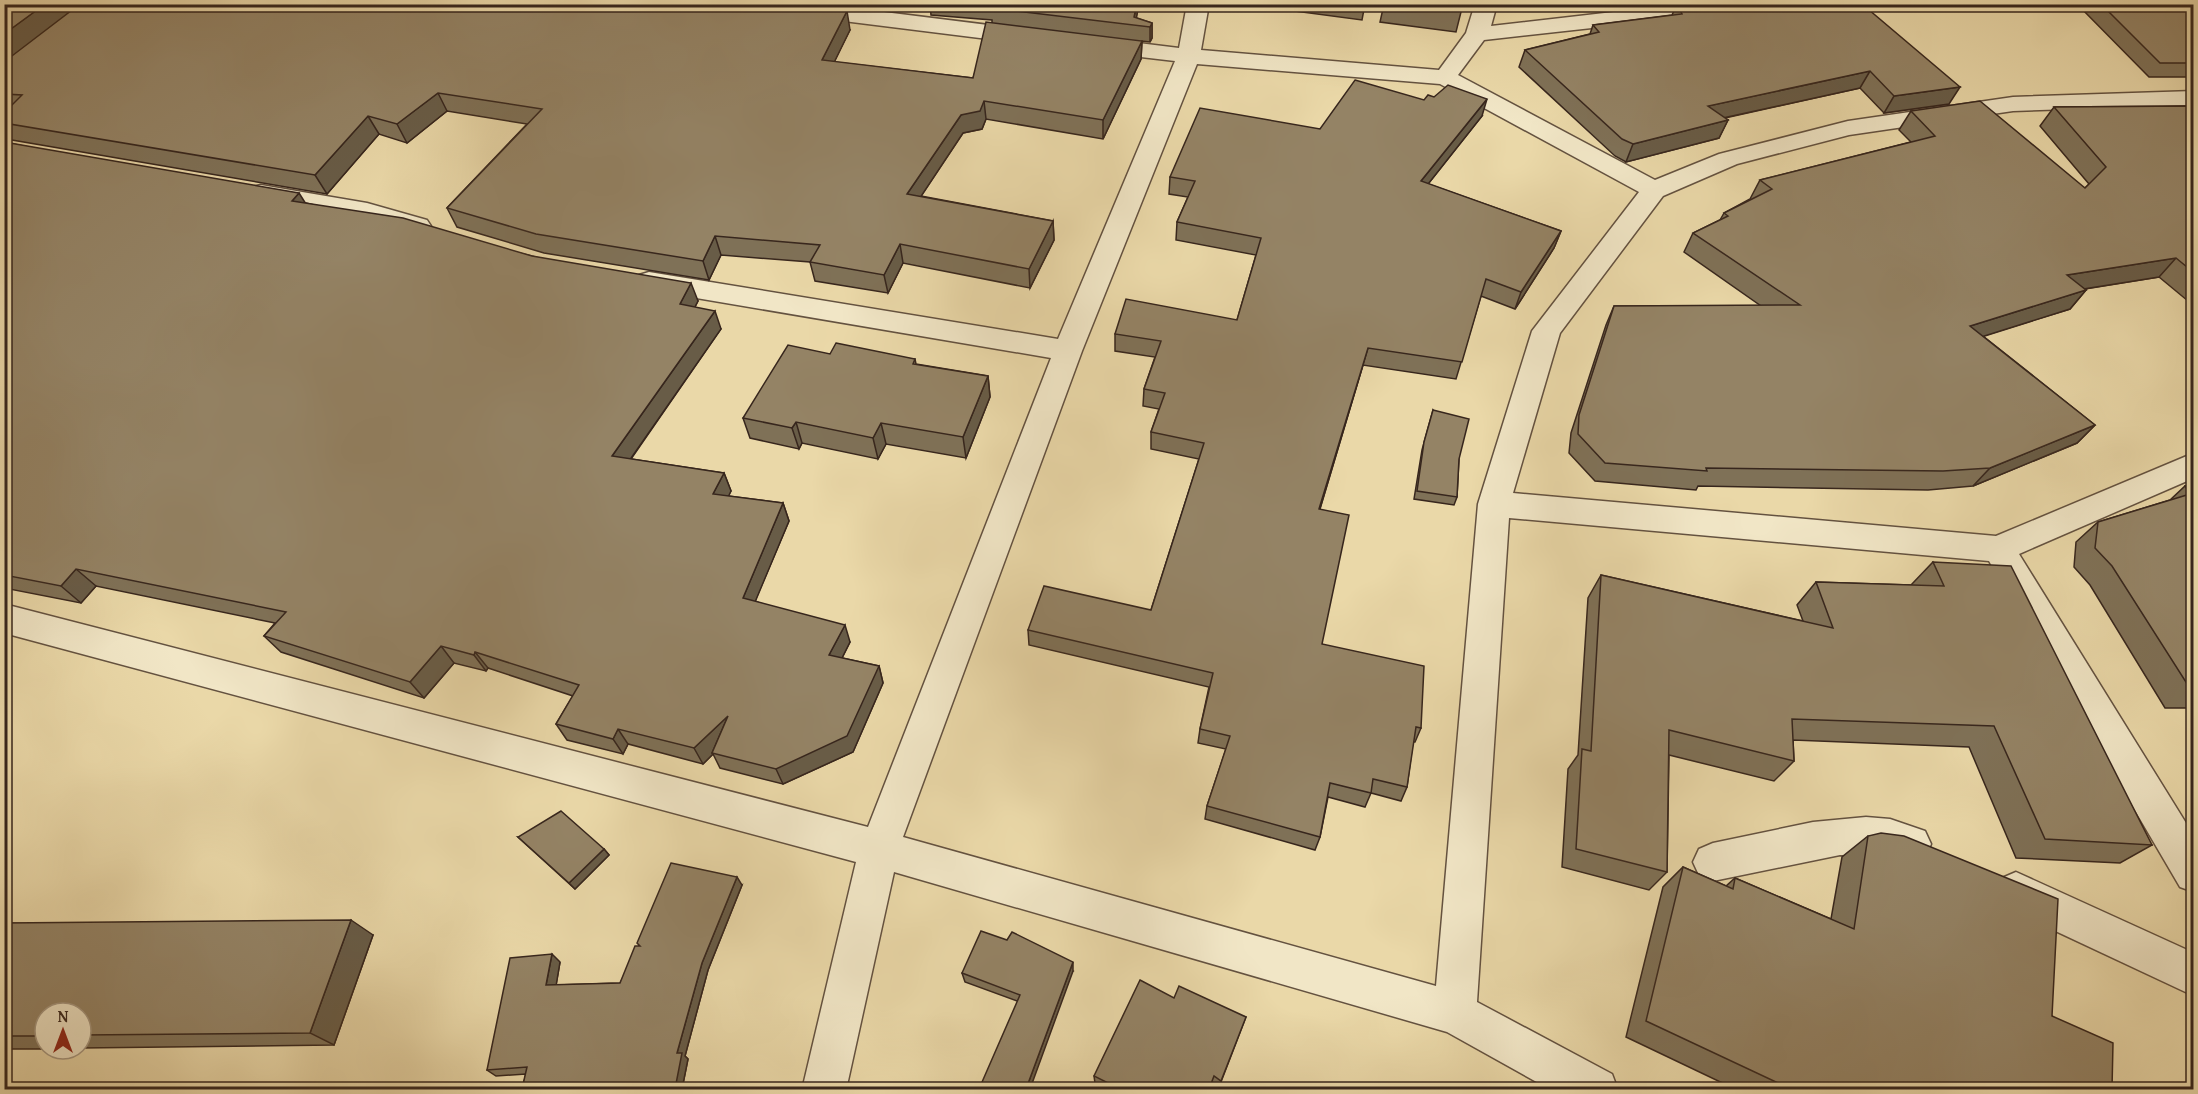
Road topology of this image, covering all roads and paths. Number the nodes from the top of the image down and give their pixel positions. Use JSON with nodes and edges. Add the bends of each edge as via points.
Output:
{"nodes":[{"id":1,"x":764,"y":4,"type":"edge"},
{"id":2,"x":1198,"y":4,"type":"edge"},
{"id":3,"x":1486,"y":4,"type":"edge"},
{"id":4,"x":1746,"y":4,"type":"edge"},
{"id":5,"x":1477,"y":34,"type":"junction"},
{"id":6,"x":1047,"y":39,"type":"edge"},
{"id":7,"x":1071,"y":42,"type":"edge"},
{"id":8,"x":1189,"y":56,"type":"junction"},
{"id":9,"x":1444,"y":77,"type":"junction"},
{"id":10,"x":2193,"y":98,"type":"edge"},
{"id":11,"x":238,"y":189,"type":"edge"},
{"id":12,"x":1654,"y":190,"type":"junction"},
{"id":13,"x":444,"y":234,"type":"edge"},
{"id":14,"x":624,"y":277,"type":"edge"},
{"id":15,"x":1068,"y":351,"type":"junction"},
{"id":16,"x":2193,"y":465,"type":"edge"},
{"id":17,"x":1494,"y":504,"type":"junction"},
{"id":18,"x":1998,"y":549,"type":"junction"},
{"id":19,"x":4,"y":618,"type":"edge"},
{"id":20,"x":879,"y":849,"type":"junction"},
{"id":21,"x":1939,"y":857,"type":"edge"},
{"id":22,"x":1713,"y":862,"type":"dead end"},
{"id":23,"x":2193,"y":873,"type":"edge"},
{"id":24,"x":1982,"y":876,"type":"edge"},
{"id":25,"x":2193,"y":975,"type":"edge"},
{"id":26,"x":1455,"y":1012,"type":"junction"},
{"id":27,"x":824,"y":1089,"type":"edge"},
{"id":28,"x":1596,"y":1089,"type":"edge"}],
"edges":[{"from":1,"to":6,"type":"street"},
{"from":2,"to":8,"type":"street"},
{"from":3,"to":5,"type":"street"},
{"from":4,"to":5,"type":"street"},
{"from":5,"to":9,"type":"street"},
{"from":7,"to":8,"type":"street"},
{"from":8,"to":9,"type":"street"},
{"from":8,"to":15,"type":"street"},
{"from":9,"to":12,"type":"street"},
{"from":10,"to":12,"type":"street","via":[[2013,105],[1848,128],[1728,159]]},
{"from":11,"to":13,"type":"street","via":[[367,211]]},
{"from":12,"to":17,"type":"street","via":[[1546,331]]},
{"from":14,"to":15,"type":"street"},
{"from":15,"to":20,"type":"street"},
{"from":16,"to":18,"type":"street"},
{"from":17,"to":18,"type":"street"},
{"from":17,"to":26,"type":"street"},
{"from":18,"to":23,"type":"street"},
{"from":19,"to":20,"type":"street"},
{"from":20,"to":26,"type":"street"},
{"from":20,"to":27,"type":"street"},
{"from":21,"to":22,"type":"street","via":[[1900,839],[1854,834]]},
{"from":24,"to":25,"type":"street"},
{"from":26,"to":28,"type":"street"}]}
